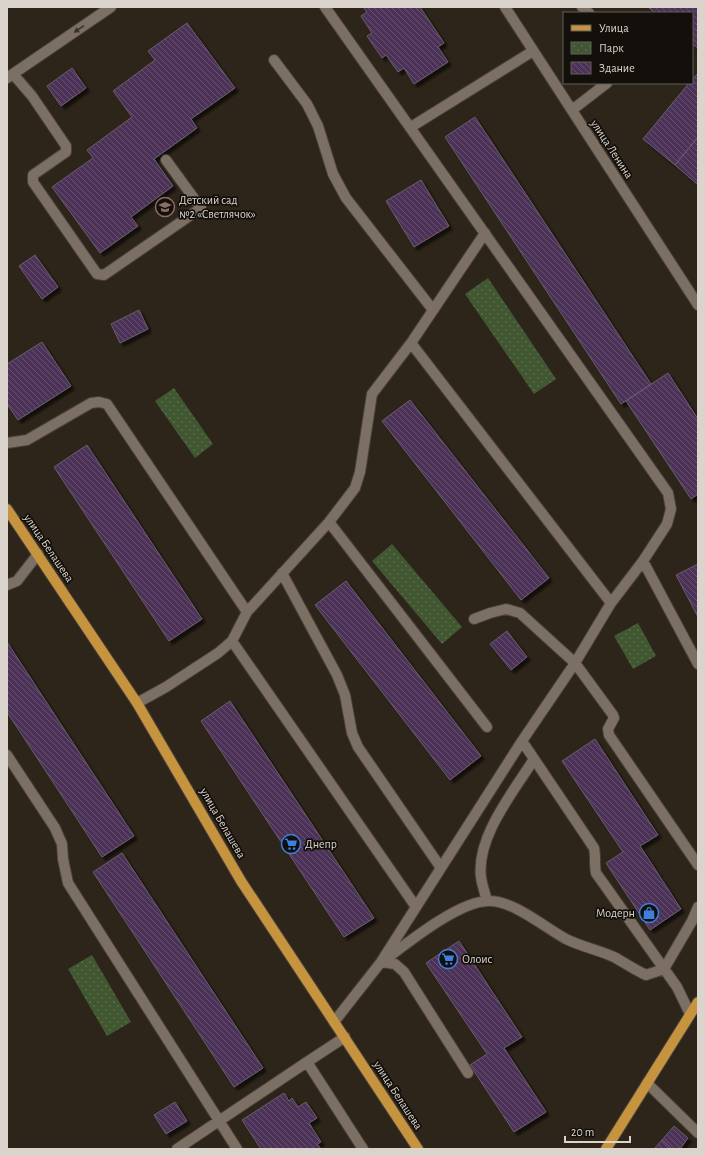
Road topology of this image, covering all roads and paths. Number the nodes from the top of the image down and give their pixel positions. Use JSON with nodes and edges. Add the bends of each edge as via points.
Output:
{"nodes":[{"id":1,"x":111,"y":7,"type":"edge"},
{"id":2,"x":326,"y":7,"type":"edge"},
{"id":3,"x":505,"y":7,"type":"edge"},
{"id":4,"x":533,"y":51,"type":"junction"},
{"id":5,"x":274,"y":60,"type":"dead end"},
{"id":6,"x":10,"y":76,"type":"edge"},
{"id":7,"x":606,"y":84,"type":"edge"},
{"id":8,"x":572,"y":110,"type":"junction"},
{"id":9,"x":411,"y":127,"type":"junction"},
{"id":10,"x":166,"y":160,"type":"dead end"},
{"id":11,"x":485,"y":233,"type":"junction"},
{"id":12,"x":698,"y":305,"type":"edge"},
{"id":13,"x":433,"y":310,"type":"junction"},
{"id":14,"x":411,"y":343,"type":"junction"},
{"id":15,"x":7,"y":443,"type":"edge"},
{"id":16,"x":7,"y":509,"type":"edge"},
{"id":17,"x":329,"y":522,"type":"junction"},
{"id":18,"x":38,"y":554,"type":"junction"},
{"id":19,"x":643,"y":561,"type":"junction"},
{"id":20,"x":282,"y":573,"type":"junction"},
{"id":21,"x":7,"y":585,"type":"edge"},
{"id":22,"x":610,"y":603,"type":"junction"},
{"id":23,"x":247,"y":612,"type":"junction"},
{"id":24,"x":474,"y":619,"type":"dead end"},
{"id":25,"x":232,"y":641,"type":"junction"},
{"id":26,"x":575,"y":662,"type":"junction"},
{"id":27,"x":698,"y":664,"type":"edge"},
{"id":28,"x":137,"y":703,"type":"junction"},
{"id":29,"x":487,"y":727,"type":"dead end"},
{"id":30,"x":522,"y":742,"type":"junction"},
{"id":31,"x":7,"y":754,"type":"edge"},
{"id":32,"x":534,"y":759,"type":"junction"},
{"id":33,"x":698,"y":865,"type":"edge"},
{"id":34,"x":441,"y":868,"type":"junction"},
{"id":35,"x":487,"y":901,"type":"junction"},
{"id":36,"x":416,"y":907,"type":"junction"},
{"id":37,"x":698,"y":907,"type":"edge"},
{"id":38,"x":381,"y":962,"type":"junction"},
{"id":39,"x":664,"y":969,"type":"junction"},
{"id":40,"x":698,"y":1003,"type":"edge"},
{"id":41,"x":690,"y":1014,"type":"junction"},
{"id":42,"x":334,"y":1022,"type":"junction"},
{"id":43,"x":344,"y":1037,"type":"junction"},
{"id":44,"x":306,"y":1062,"type":"junction"},
{"id":45,"x":468,"y":1073,"type":"dead end"},
{"id":46,"x":647,"y":1083,"type":"junction"},
{"id":47,"x":219,"y":1122,"type":"junction"},
{"id":48,"x":698,"y":1132,"type":"edge"},
{"id":49,"x":610,"y":1147,"type":"edge"},
{"id":50,"x":177,"y":1149,"type":"edge"},
{"id":51,"x":237,"y":1149,"type":"edge"},
{"id":52,"x":363,"y":1149,"type":"edge"},
{"id":53,"x":418,"y":1149,"type":"edge"}],
"edges":[{"from":1,"to":6,"type":"street","one_way":true},
{"from":2,"to":9,"type":"street"},
{"from":3,"to":4,"type":"street","name":"улица Ленина"},
{"from":4,"to":8,"type":"street","name":"улица Ленина"},
{"from":4,"to":9,"type":"street"},
{"from":5,"to":13,"type":"street","via":[[307,104],[318,126],[333,174],[346,198]]},
{"from":6,"to":10,"type":"street","via":[[36,103],[66,146],[66,152],[33,175],[33,182],[97,274],[104,275],[201,208]]},
{"from":7,"to":8,"type":"street"},
{"from":8,"to":12,"type":"street","name":"улица Ленина"},
{"from":9,"to":11,"type":"street"},
{"from":11,"to":13,"type":"street"},
{"from":11,"to":19,"type":"street","via":[[668,493],[671,508],[667,524]]},
{"from":13,"to":14,"type":"street"},
{"from":14,"to":17,"type":"street","via":[[372,394],[360,472],[355,488]]},
{"from":14,"to":22,"type":"street"},
{"from":15,"to":23,"type":"street","via":[[27,440],[91,403],[108,404]]},
{"from":16,"to":18,"type":"main road","name":"улица Белашева"},
{"from":17,"to":20,"type":"street"},
{"from":17,"to":29,"type":"street"},
{"from":18,"to":21,"type":"street","via":[[17,581]]},
{"from":18,"to":28,"type":"main road","name":"улица Белашева"},
{"from":19,"to":22,"type":"street"},
{"from":19,"to":27,"type":"street"},
{"from":20,"to":23,"type":"street"},
{"from":20,"to":34,"type":"street","via":[[337,674],[358,748]]},
{"from":22,"to":26,"type":"street"},
{"from":23,"to":25,"type":"street"},
{"from":24,"to":26,"type":"street","via":[[506,608],[520,613]]},
{"from":25,"to":28,"type":"street","via":[[218,653]]},
{"from":25,"to":36,"type":"street"},
{"from":26,"to":30,"type":"street"},
{"from":26,"to":33,"type":"street","via":[[613,715],[608,729],[609,735]]},
{"from":28,"to":42,"type":"main road","name":"улица Белашева","via":[[241,880]]},
{"from":30,"to":32,"type":"street"},
{"from":30,"to":34,"type":"street"},
{"from":31,"to":47,"type":"street","via":[[57,833],[62,844],[68,883]]},
{"from":32,"to":35,"type":"street","via":[[491,830],[482,852],[481,876]]},
{"from":32,"to":39,"type":"street","via":[[594,848],[596,873]]},
{"from":34,"to":36,"type":"street"},
{"from":35,"to":38,"type":"street","via":[[470,905],[427,928]]},
{"from":35,"to":39,"type":"street","via":[[496,901],[512,907],[566,939],[614,957],[646,975]]},
{"from":36,"to":38,"type":"street"},
{"from":37,"to":39,"type":"street"},
{"from":38,"to":42,"type":"street"},
{"from":38,"to":45,"type":"street","via":[[395,964],[404,972]]},
{"from":39,"to":41,"type":"street","via":[[677,987]]},
{"from":40,"to":41,"type":"main road"},
{"from":41,"to":46,"type":"main road"},
{"from":42,"to":43,"type":"main road","name":"улица Белашева"},
{"from":43,"to":44,"type":"street"},
{"from":43,"to":53,"type":"main road","name":"улица Белашева"},
{"from":44,"to":47,"type":"street"},
{"from":44,"to":52,"type":"street"},
{"from":46,"to":48,"type":"street"},
{"from":46,"to":49,"type":"main road"},
{"from":47,"to":50,"type":"street"},
{"from":47,"to":51,"type":"street"}]}
